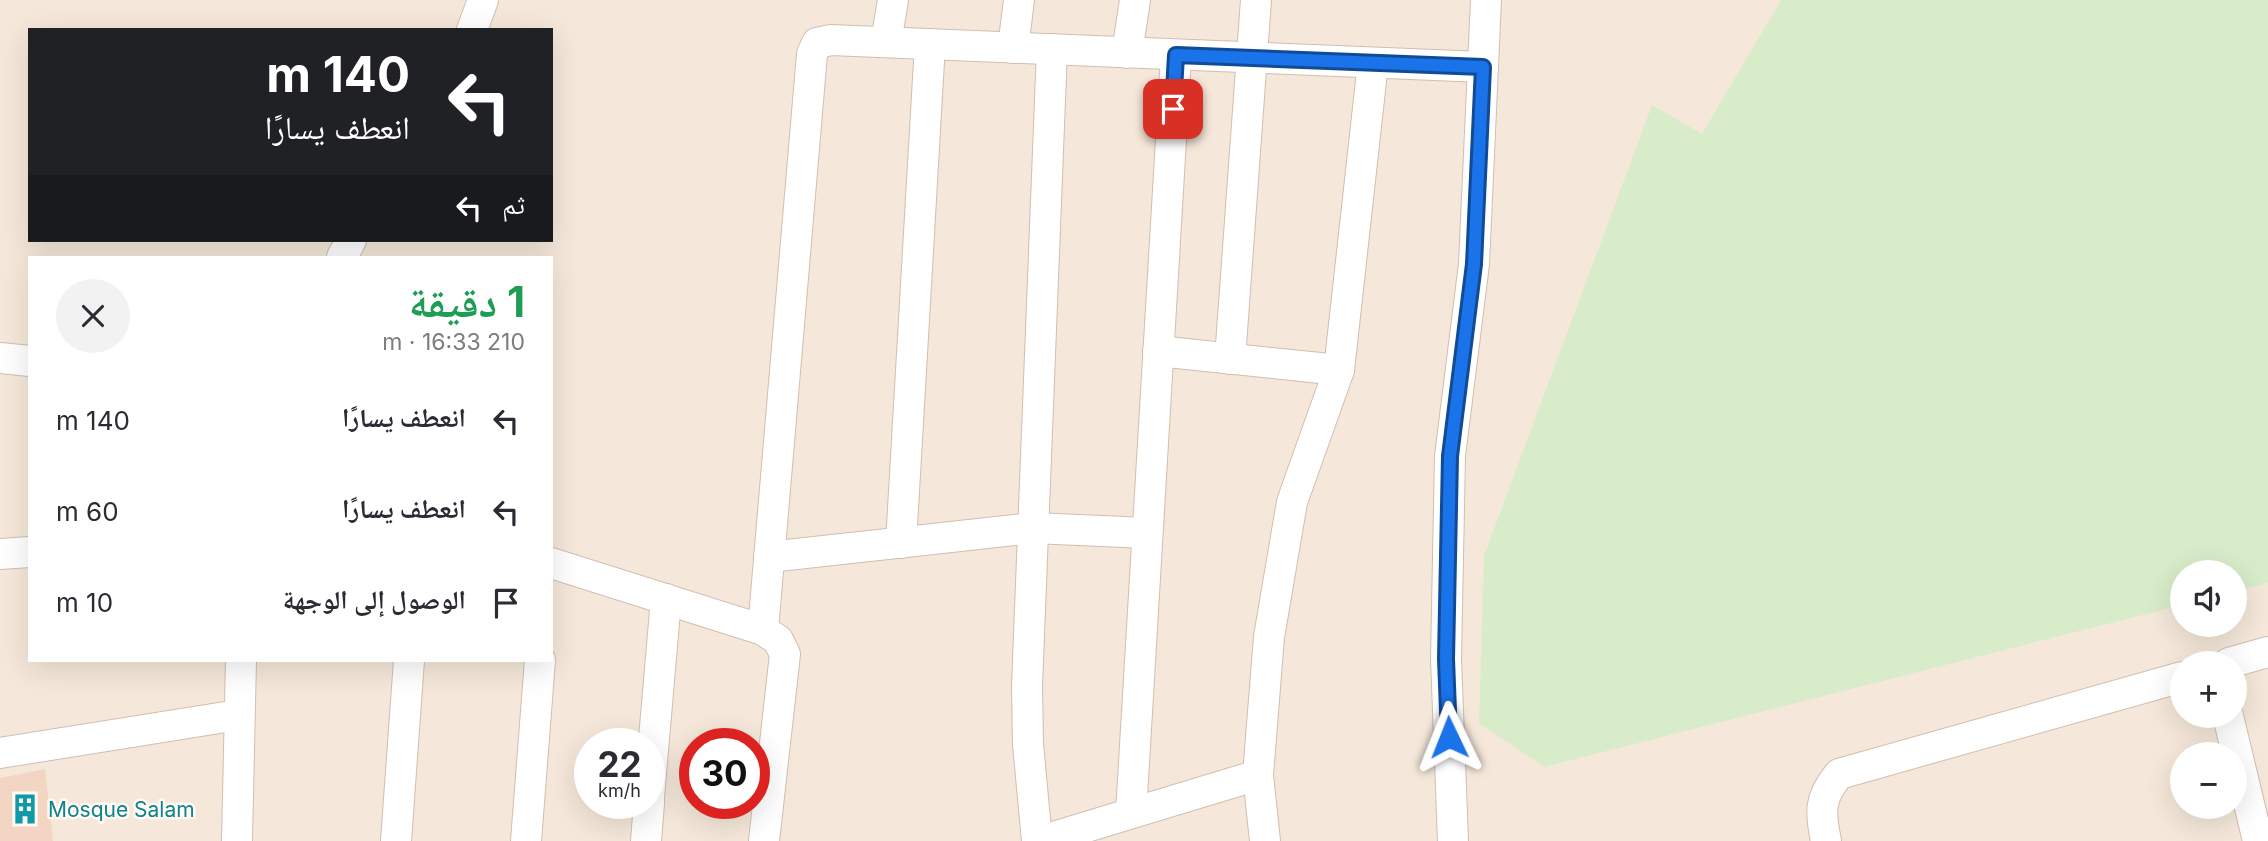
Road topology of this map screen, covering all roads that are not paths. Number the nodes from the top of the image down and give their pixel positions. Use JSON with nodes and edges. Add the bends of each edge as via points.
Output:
{"nodes":[{"id":1,"x":483,"y":0,"type":"edge"},
{"id":2,"x":893,"y":0,"type":"edge"},
{"id":3,"x":1019,"y":0,"type":"edge"},
{"id":4,"x":1135,"y":0,"type":"edge"},
{"id":5,"x":1256,"y":0,"type":"edge"},
{"id":6,"x":1486,"y":0,"type":"edge"},
{"id":7,"x":473,"y":28,"type":"edge"},
{"id":8,"x":886,"y":42,"type":"junction"},
{"id":9,"x":930,"y":44,"type":"junction"},
{"id":10,"x":1013,"y":48,"type":"junction"},
{"id":11,"x":1052,"y":50,"type":"junction"},
{"id":12,"x":1128,"y":53,"type":"junction"},
{"id":13,"x":1176,"y":55,"type":"junction"},
{"id":14,"x":1250,"y":58,"type":"junction"},
{"id":15,"x":1373,"y":63,"type":"junction"},
{"id":16,"x":1483,"y":67,"type":"junction"},
{"id":17,"x":1158,"y":351,"type":"junction"},
{"id":18,"x":0,"y":358,"type":"edge"},
{"id":19,"x":1230,"y":359,"type":"junction"},
{"id":20,"x":28,"y":361,"type":"edge"},
{"id":21,"x":1339,"y":370,"type":"junction"},
{"id":22,"x":1033,"y":528,"type":"junction"},
{"id":23,"x":1147,"y":533,"type":"junction"},
{"id":24,"x":901,"y":543,"type":"junction"},
{"id":25,"x":28,"y":552,"type":"edge"},
{"id":26,"x":0,"y":554,"type":"edge"},
{"id":27,"x":769,"y":556,"type":"junction"},
{"id":28,"x":553,"y":564,"type":"edge"},
{"id":29,"x":666,"y":600,"type":"junction"},
{"id":30,"x":763,"y":630,"type":"junction"},
{"id":31,"x":2268,"y":652,"type":"edge"},
{"id":32,"x":2247,"y":658,"type":"edge"},
{"id":33,"x":241,"y":662,"type":"edge"},
{"id":34,"x":409,"y":662,"type":"edge"},
{"id":35,"x":540,"y":662,"type":"edge"},
{"id":36,"x":2170,"y":680,"type":"edge"},
{"id":37,"x":238,"y":715,"type":"junction"},
{"id":38,"x":655,"y":728,"type":"edge"},
{"id":39,"x":2231,"y":728,"type":"edge"},
{"id":40,"x":0,"y":753,"type":"edge"},
{"id":41,"x":1258,"y":775,"type":"junction"},
{"id":42,"x":1131,"y":813,"type":"junction"},
{"id":43,"x":648,"y":819,"type":"edge"},
{"id":44,"x":237,"y":841,"type":"edge"},
{"id":45,"x":397,"y":841,"type":"edge"},
{"id":46,"x":526,"y":841,"type":"edge"},
{"id":47,"x":646,"y":841,"type":"edge"},
{"id":48,"x":764,"y":841,"type":"edge"},
{"id":49,"x":1038,"y":841,"type":"edge"},
{"id":50,"x":1265,"y":841,"type":"edge"},
{"id":51,"x":1453,"y":841,"type":"edge"},
{"id":52,"x":1826,"y":841,"type":"edge"},
{"id":53,"x":2258,"y":841,"type":"edge"}],
"edges":[{"from":1,"to":7,"type":"street"},
{"from":2,"to":8,"type":"street"},
{"from":3,"to":10,"type":"street"},
{"from":4,"to":12,"type":"street"},
{"from":5,"to":14,"type":"street"},
{"from":6,"to":16,"type":"street"},
{"from":8,"to":9,"type":"street"},
{"from":8,"to":27,"type":"street","via":[[831,40],[817,43],[812,54]]},
{"from":9,"to":10,"type":"street"},
{"from":9,"to":24,"type":"street"},
{"from":10,"to":11,"type":"street"},
{"from":11,"to":12,"type":"street"},
{"from":11,"to":22,"type":"street"},
{"from":12,"to":13,"type":"street"},
{"from":13,"to":14,"type":"street"},
{"from":13,"to":17,"type":"street"},
{"from":14,"to":15,"type":"street"},
{"from":14,"to":19,"type":"street"},
{"from":15,"to":16,"type":"street"},
{"from":15,"to":21,"type":"street"},
{"from":16,"to":51,"type":"street","via":[[1474,264],[1450,456],[1446,659]]},
{"from":17,"to":19,"type":"street"},
{"from":17,"to":23,"type":"street"},
{"from":18,"to":20,"type":"street"},
{"from":19,"to":21,"type":"street"},
{"from":21,"to":41,"type":"street","via":[[1292,502],[1269,637]]},
{"from":22,"to":23,"type":"street"},
{"from":22,"to":24,"type":"street"},
{"from":22,"to":49,"type":"street","via":[[1027,686]]},
{"from":23,"to":42,"type":"street"},
{"from":24,"to":27,"type":"street"},
{"from":25,"to":26,"type":"street"},
{"from":27,"to":30,"type":"street"},
{"from":28,"to":29,"type":"street"},
{"from":29,"to":30,"type":"street"},
{"from":29,"to":38,"type":"street"},
{"from":30,"to":48,"type":"street","via":[[778,640],[785,654]]},
{"from":31,"to":32,"type":"street"},
{"from":33,"to":37,"type":"street"},
{"from":34,"to":45,"type":"street"},
{"from":35,"to":46,"type":"street"},
{"from":36,"to":52,"type":"street","via":[[1839,774],[1825,791],[1821,817]]},
{"from":37,"to":40,"type":"street"},
{"from":37,"to":44,"type":"street"},
{"from":39,"to":53,"type":"street"},
{"from":41,"to":42,"type":"street"},
{"from":41,"to":50,"type":"street"},
{"from":42,"to":49,"type":"street"},
{"from":43,"to":47,"type":"street"}]}
